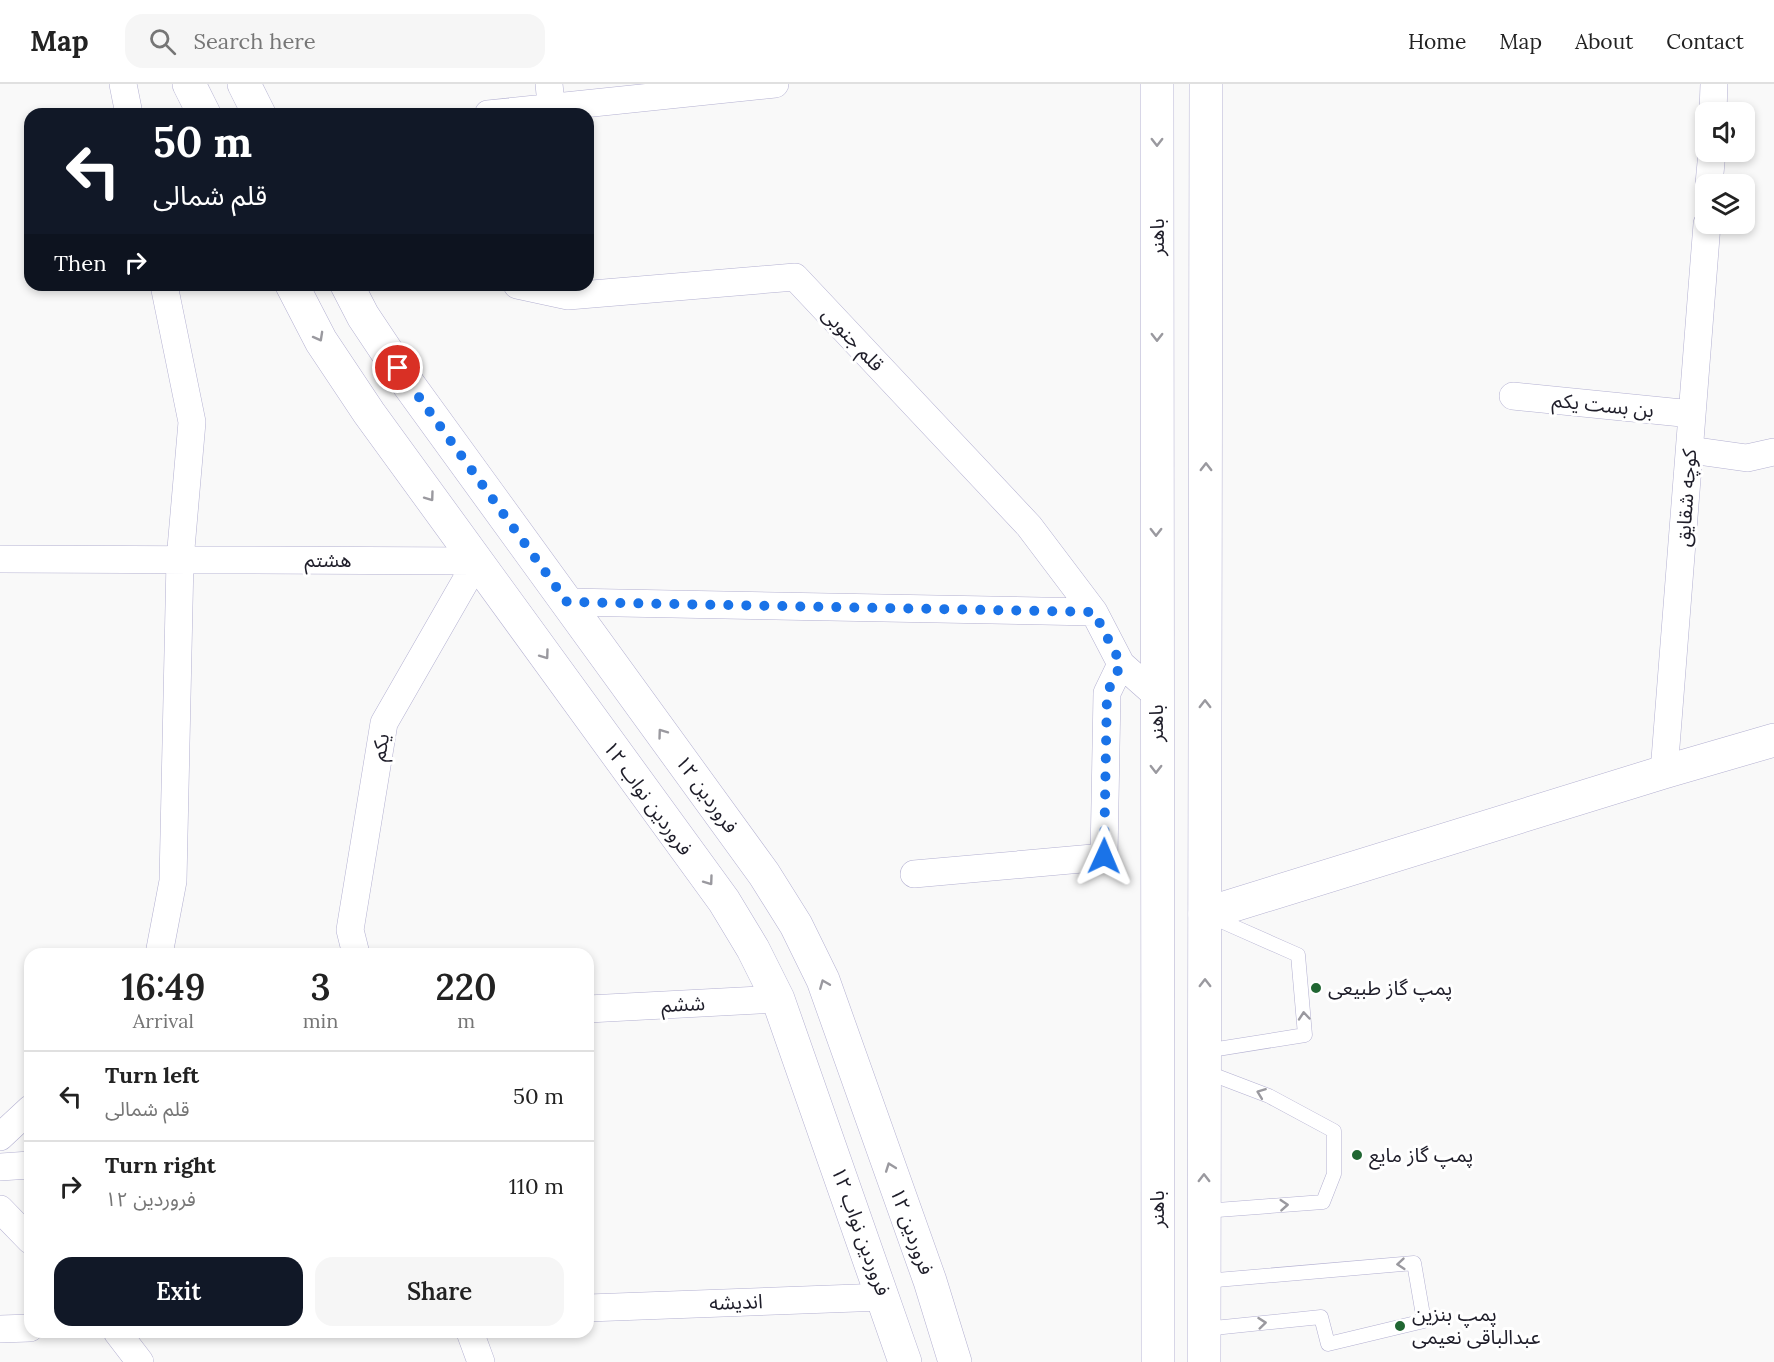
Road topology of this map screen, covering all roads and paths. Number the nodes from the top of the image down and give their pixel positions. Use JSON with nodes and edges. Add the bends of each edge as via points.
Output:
{"nodes":[{"id":1,"x":123,"y":84,"type":"edge"},
{"id":2,"x":189,"y":84,"type":"edge"},
{"id":3,"x":244,"y":84,"type":"edge"},
{"id":4,"x":775,"y":84,"type":"edge"},
{"id":5,"x":1157,"y":84,"type":"edge"},
{"id":6,"x":1206,"y":84,"type":"edge"},
{"id":7,"x":1714,"y":84,"type":"edge"},
{"id":8,"x":551,"y":102,"type":"edge"},
{"id":9,"x":1713,"y":102,"type":"edge"},
{"id":10,"x":128,"y":108,"type":"edge"},
{"id":11,"x":201,"y":108,"type":"edge"},
{"id":12,"x":256,"y":108,"type":"edge"},
{"id":13,"x":520,"y":108,"type":"edge"},
{"id":14,"x":1706,"y":234,"type":"edge"},
{"id":15,"x":594,"y":288,"type":"edge"},
{"id":16,"x":165,"y":291,"type":"edge"},
{"id":17,"x":295,"y":291,"type":"edge"},
{"id":18,"x":350,"y":291,"type":"edge"},
{"id":19,"x":1513,"y":396,"type":"dead end"},
{"id":20,"x":1692,"y":414,"type":"junction"},
{"id":21,"x":1690,"y":450,"type":"junction"},
{"id":22,"x":1774,"y":452,"type":"edge"},
{"id":23,"x":0,"y":559,"type":"edge"},
{"id":24,"x":180,"y":560,"type":"junction"},
{"id":25,"x":477,"y":561,"type":"junction"},
{"id":26,"x":567,"y":602,"type":"junction"},
{"id":27,"x":1094,"y":612,"type":"junction"},
{"id":28,"x":1121,"y":664,"type":"junction"},
{"id":29,"x":1156,"y":695,"type":"junction"},
{"id":30,"x":1774,"y":740,"type":"edge"},
{"id":31,"x":1664,"y":772,"type":"junction"},
{"id":32,"x":914,"y":874,"type":"dead end"},
{"id":33,"x":1205,"y":914,"type":"junction"},
{"id":34,"x":160,"y":948,"type":"edge"},
{"id":35,"x":354,"y":948,"type":"edge"},
{"id":36,"x":778,"y":999,"type":"junction"},
{"id":37,"x":594,"y":1009,"type":"edge"},
{"id":38,"x":1205,"y":1061,"type":"junction"},
{"id":39,"x":24,"y":1115,"type":"edge"},
{"id":40,"x":0,"y":1137,"type":"edge"},
{"id":41,"x":24,"y":1165,"type":"edge"},
{"id":42,"x":0,"y":1167,"type":"edge"},
{"id":43,"x":0,"y":1209,"type":"edge"},
{"id":44,"x":1204,"y":1211,"type":"junction"},
{"id":45,"x":24,"y":1234,"type":"edge"},
{"id":46,"x":930,"y":1281,"type":"junction"},
{"id":47,"x":1204,"y":1281,"type":"junction"},
{"id":48,"x":884,"y":1297,"type":"junction"},
{"id":49,"x":594,"y":1308,"type":"edge"},
{"id":50,"x":24,"y":1328,"type":"edge"},
{"id":51,"x":0,"y":1329,"type":"edge"},
{"id":52,"x":1204,"y":1329,"type":"junction"},
{"id":53,"x":122,"y":1338,"type":"edge"},
{"id":54,"x":472,"y":1338,"type":"edge"},
{"id":55,"x":140,"y":1362,"type":"edge"},
{"id":56,"x":481,"y":1362,"type":"edge"},
{"id":57,"x":905,"y":1362,"type":"edge"},
{"id":58,"x":955,"y":1362,"type":"edge"},
{"id":59,"x":1158,"y":1362,"type":"edge"},
{"id":60,"x":1204,"y":1362,"type":"edge"}],
"edges":[{"from":1,"to":10,"type":"street"},
{"from":2,"to":11,"type":"main road"},
{"from":3,"to":12,"type":"main road"},
{"from":4,"to":8,"type":"street"},
{"from":5,"to":29,"type":"main road","name":"باهنر","one_way":true},
{"from":33,"to":6,"type":"main road","one_way":true},
{"from":7,"to":9,"type":"street"},
{"from":8,"to":13,"type":"street"},
{"from":14,"to":20,"type":"street","name":"کوچه شقایق"},
{"from":15,"to":27,"type":"street","name":"قلم جنوبی","via":[[795,277],[1029,526]]},
{"from":16,"to":24,"type":"street","via":[[192,422]]},
{"from":17,"to":25,"type":"main road","name":"۱۲ فروردین نواب","one_way":true,"via":[[321,341],[357,395]]},
{"from":18,"to":26,"type":"main road","name":"۱۲ فروردین","via":[[410,385]]},
{"from":19,"to":20,"type":"street","name":"بن بست یکم"},
{"from":20,"to":21,"type":"street","name":"کوچه شقایق"},
{"from":21,"to":22,"type":"street","via":[[1747,458]]},
{"from":21,"to":31,"type":"street","name":"کوچه شقایق"},
{"from":23,"to":24,"type":"street","name":"هشتم"},
{"from":24,"to":25,"type":"street","name":"هشتم"},
{"from":24,"to":34,"type":"street","via":[[173,881]]},
{"from":25,"to":35,"type":"street","name":"یکم","via":[[384,723],[350,930]]},
{"from":25,"to":36,"type":"main road","name":"۱۲ فروردین نواب","one_way":true,"via":[[724,901]]},
{"from":26,"to":27,"type":"street"},
{"from":46,"to":26,"type":"main road","name":"۱۲ فروردین","one_way":true,"via":[[823,980],[796,926],[764,874]]},
{"from":27,"to":28,"type":"street"},
{"from":28,"to":29,"type":"street"},
{"from":28,"to":32,"type":"street","via":[[1107,693],[1104,856]]},
{"from":29,"to":59,"type":"main road","name":"باهنر","one_way":true},
{"from":30,"to":31,"type":"main road"},
{"from":31,"to":33,"type":"main road"},
{"from":38,"to":33,"type":"main road","one_way":true},
{"from":38,"to":33,"type":"lane","one_way":true,"via":[[1305,1035],[1298,955]]},
{"from":36,"to":37,"type":"street","name":"ششم"},
{"from":36,"to":48,"type":"main road","name":"۱۲ فروردین نواب"},
{"from":44,"to":38,"type":"main road","one_way":true},
{"from":44,"to":38,"type":"lane","one_way":true,"via":[[1323,1202],[1334,1174],[1334,1131]]},
{"from":39,"to":40,"type":"street"},
{"from":41,"to":42,"type":"street"},
{"from":43,"to":45,"type":"street"},
{"from":44,"to":47,"type":"main road"},
{"from":46,"to":48,"type":"main road"},
{"from":46,"to":58,"type":"main road","name":"۱۲ فروردین"},
{"from":47,"to":52,"type":"main road"},
{"from":52,"to":47,"type":"lane","one_way":true,"via":[[1321,1317],[1328,1344],[1424,1321],[1414,1263]]},
{"from":48,"to":49,"type":"street","name":"اندیشه"},
{"from":48,"to":57,"type":"main road","name":"۱۲ فروردین نواب"},
{"from":50,"to":51,"type":"street"},
{"from":52,"to":60,"type":"main road"},
{"from":53,"to":55,"type":"street"},
{"from":54,"to":56,"type":"street"}]}
